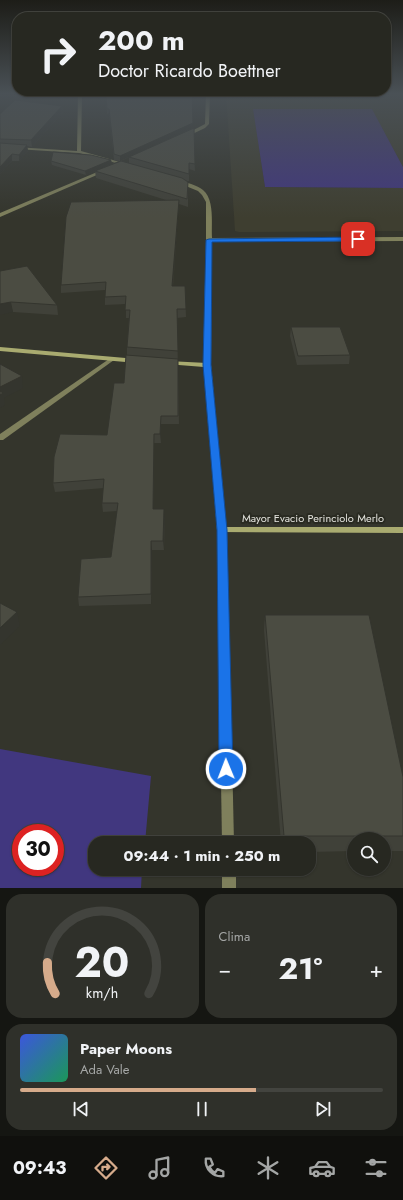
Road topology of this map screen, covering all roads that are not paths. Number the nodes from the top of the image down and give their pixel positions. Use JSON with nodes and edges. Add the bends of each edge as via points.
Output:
{"nodes":[{"id":1,"x":79,"y":134,"type":"edge"},
{"id":2,"x":189,"y":134,"type":"edge"},
{"id":3,"x":177,"y":140,"type":"edge"},
{"id":4,"x":0,"y":147,"type":"edge"},
{"id":5,"x":79,"y":152,"type":"junction"},
{"id":6,"x":121,"y":164,"type":"junction"},
{"id":7,"x":128,"y":164,"type":"edge"},
{"id":8,"x":114,"y":167,"type":"edge"},
{"id":9,"x":107,"y":170,"type":"edge"},
{"id":10,"x":171,"y":179,"type":"edge"},
{"id":11,"x":0,"y":215,"type":"edge"},
{"id":12,"x":403,"y":239,"type":"edge"},
{"id":13,"x":209,"y":240,"type":"junction"},
{"id":14,"x":0,"y":349,"type":"edge"},
{"id":15,"x":112,"y":359,"type":"junction"},
{"id":16,"x":145,"y":361,"type":"edge"},
{"id":17,"x":161,"y":362,"type":"edge"},
{"id":18,"x":207,"y":365,"type":"junction"},
{"id":19,"x":0,"y":438,"type":"edge"},
{"id":20,"x":222,"y":530,"type":"junction"},
{"id":21,"x":403,"y":530,"type":"edge"},
{"id":22,"x":228,"y":836,"type":"edge"},
{"id":23,"x":229,"y":876,"type":"edge"},
{"id":24,"x":229,"y":888,"type":"edge"}],
"edges":[{"from":1,"to":5,"type":"street"},
{"from":2,"to":3,"type":"street"},
{"from":4,"to":5,"type":"street"},
{"from":5,"to":6,"type":"street"},
{"from":6,"to":7,"type":"street"},
{"from":6,"to":8,"type":"street"},
{"from":9,"to":11,"type":"street"},
{"from":10,"to":13,"type":"street","via":[[193,186],[204,194],[208,202]]},
{"from":12,"to":13,"type":"street"},
{"from":13,"to":18,"type":"street"},
{"from":14,"to":15,"type":"street"},
{"from":15,"to":16,"type":"street"},
{"from":15,"to":19,"type":"street"},
{"from":17,"to":18,"type":"street"},
{"from":18,"to":20,"type":"street"},
{"from":20,"to":21,"type":"street","name":"Mayor Evacio Perinciolo Merlo"},
{"from":20,"to":22,"type":"street"},
{"from":23,"to":24,"type":"street"}]}
